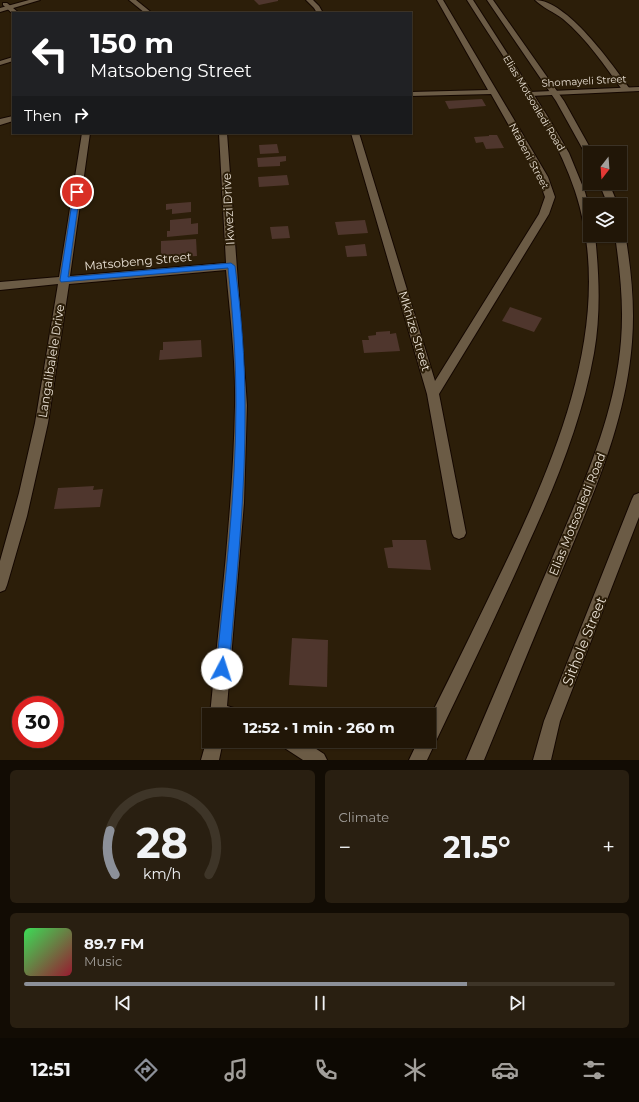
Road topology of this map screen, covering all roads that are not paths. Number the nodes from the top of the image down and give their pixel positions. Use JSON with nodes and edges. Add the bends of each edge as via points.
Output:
{"nodes":[{"id":1,"x":18,"y":0,"type":"edge"},
{"id":2,"x":37,"y":0,"type":"edge"},
{"id":3,"x":132,"y":0,"type":"edge"},
{"id":4,"x":309,"y":0,"type":"edge"},
{"id":5,"x":440,"y":0,"type":"edge"},
{"id":6,"x":470,"y":0,"type":"edge"},
{"id":7,"x":490,"y":0,"type":"edge"},
{"id":8,"x":538,"y":0,"type":"edge"},
{"id":9,"x":5,"y":5,"type":"edge"},
{"id":10,"x":0,"y":10,"type":"edge"},
{"id":11,"x":15,"y":12,"type":"edge"},
{"id":12,"x":148,"y":12,"type":"edge"},
{"id":13,"x":320,"y":12,"type":"edge"},
{"id":14,"x":12,"y":59,"type":"edge"},
{"id":15,"x":0,"y":63,"type":"edge"},
{"id":16,"x":626,"y":89,"type":"junction"},
{"id":17,"x":639,"y":89,"type":"edge"},
{"id":18,"x":493,"y":92,"type":"junction"},
{"id":19,"x":554,"y":92,"type":"junction"},
{"id":20,"x":412,"y":94,"type":"edge"},
{"id":21,"x":530,"y":94,"type":"junction"},
{"id":22,"x":12,"y":118,"type":"edge"},
{"id":23,"x":0,"y":122,"type":"edge"},
{"id":24,"x":86,"y":134,"type":"edge"},
{"id":25,"x":223,"y":134,"type":"edge"},
{"id":26,"x":355,"y":134,"type":"edge"},
{"id":27,"x":585,"y":146,"type":"edge"},
{"id":28,"x":583,"y":202,"type":"edge"},
{"id":29,"x":590,"y":242,"type":"edge"},
{"id":30,"x":622,"y":242,"type":"edge"},
{"id":31,"x":231,"y":266,"type":"junction"},
{"id":32,"x":64,"y":280,"type":"junction"},
{"id":33,"x":0,"y":286,"type":"edge"},
{"id":34,"x":433,"y":394,"type":"junction"},
{"id":35,"x":639,"y":499,"type":"edge"},
{"id":36,"x":635,"y":525,"type":"edge"},
{"id":37,"x":459,"y":534,"type":"dead end"},
{"id":38,"x":0,"y":585,"type":"edge"},
{"id":39,"x":222,"y":708,"type":"edge"},
{"id":40,"x":436,"y":723,"type":"edge"},
{"id":41,"x":213,"y":748,"type":"edge"},
{"id":42,"x":300,"y":748,"type":"edge"},
{"id":43,"x":424,"y":748,"type":"edge"},
{"id":44,"x":210,"y":760,"type":"edge"},
{"id":45,"x":318,"y":760,"type":"edge"},
{"id":46,"x":418,"y":760,"type":"edge"},
{"id":47,"x":475,"y":760,"type":"edge"},
{"id":48,"x":542,"y":760,"type":"edge"}],
"edges":[{"from":1,"to":9,"type":"street"},
{"from":2,"to":9,"type":"street"},
{"from":3,"to":12,"type":"street"},
{"from":4,"to":13,"type":"street"},
{"from":5,"to":18,"type":"street","name":"Ntabeni Street"},
{"from":6,"to":21,"type":"street","name":"Elias Motsoaledi Road"},
{"from":7,"to":19,"type":"street","name":"Elias Motsoaledi Road"},
{"from":8,"to":16,"type":"street","via":[[567,18],[586,37]]},
{"from":9,"to":10,"type":"street"},
{"from":9,"to":11,"type":"street"},
{"from":14,"to":15,"type":"street"},
{"from":16,"to":17,"type":"street","name":"Shomayeli Street"},
{"from":16,"to":19,"type":"street","name":"Shomayeli Street"},
{"from":18,"to":20,"type":"street"},
{"from":18,"to":34,"type":"street","name":"Ntabeni Street","via":[[542,177],[550,197],[544,214]]},
{"from":19,"to":21,"type":"street","name":"Shomayeli Street"},
{"from":19,"to":27,"type":"street","name":"Elias Motsoaledi Road"},
{"from":21,"to":28,"type":"street","name":"Elias Motsoaledi Road","via":[[556,135]]},
{"from":22,"to":23,"type":"street"},
{"from":24,"to":32,"type":"street","name":"Langalibalele Drive"},
{"from":25,"to":31,"type":"street","name":"Ikwezi Drive"},
{"from":26,"to":34,"type":"street","name":"Mkhize Street"},
{"from":29,"to":40,"type":"street","name":"Elias Motsoaledi Road","via":[[594,291],[591,340],[579,397],[567,436],[504,584]]},
{"from":30,"to":47,"type":"street","name":"Elias Motsoaledi Road","via":[[628,281],[626,352],[602,452],[587,495]]},
{"from":31,"to":32,"type":"street","name":"Matsobeng Street"},
{"from":31,"to":39,"type":"street","name":"Ikwezi Drive","via":[[237,329],[240,412],[237,503]]},
{"from":32,"to":33,"type":"street","name":"Matsobeng Street"},
{"from":32,"to":38,"type":"street","name":"Langalibalele Drive","via":[[52,368],[38,441]]},
{"from":34,"to":37,"type":"street","name":"Mkhize Street"},
{"from":35,"to":36,"type":"street","name":"Sithole Street"},
{"from":36,"to":48,"type":"street","name":"Sithole Street","via":[[552,721]]},
{"from":41,"to":44,"type":"street"},
{"from":42,"to":45,"type":"street"},
{"from":43,"to":46,"type":"street"}]}
